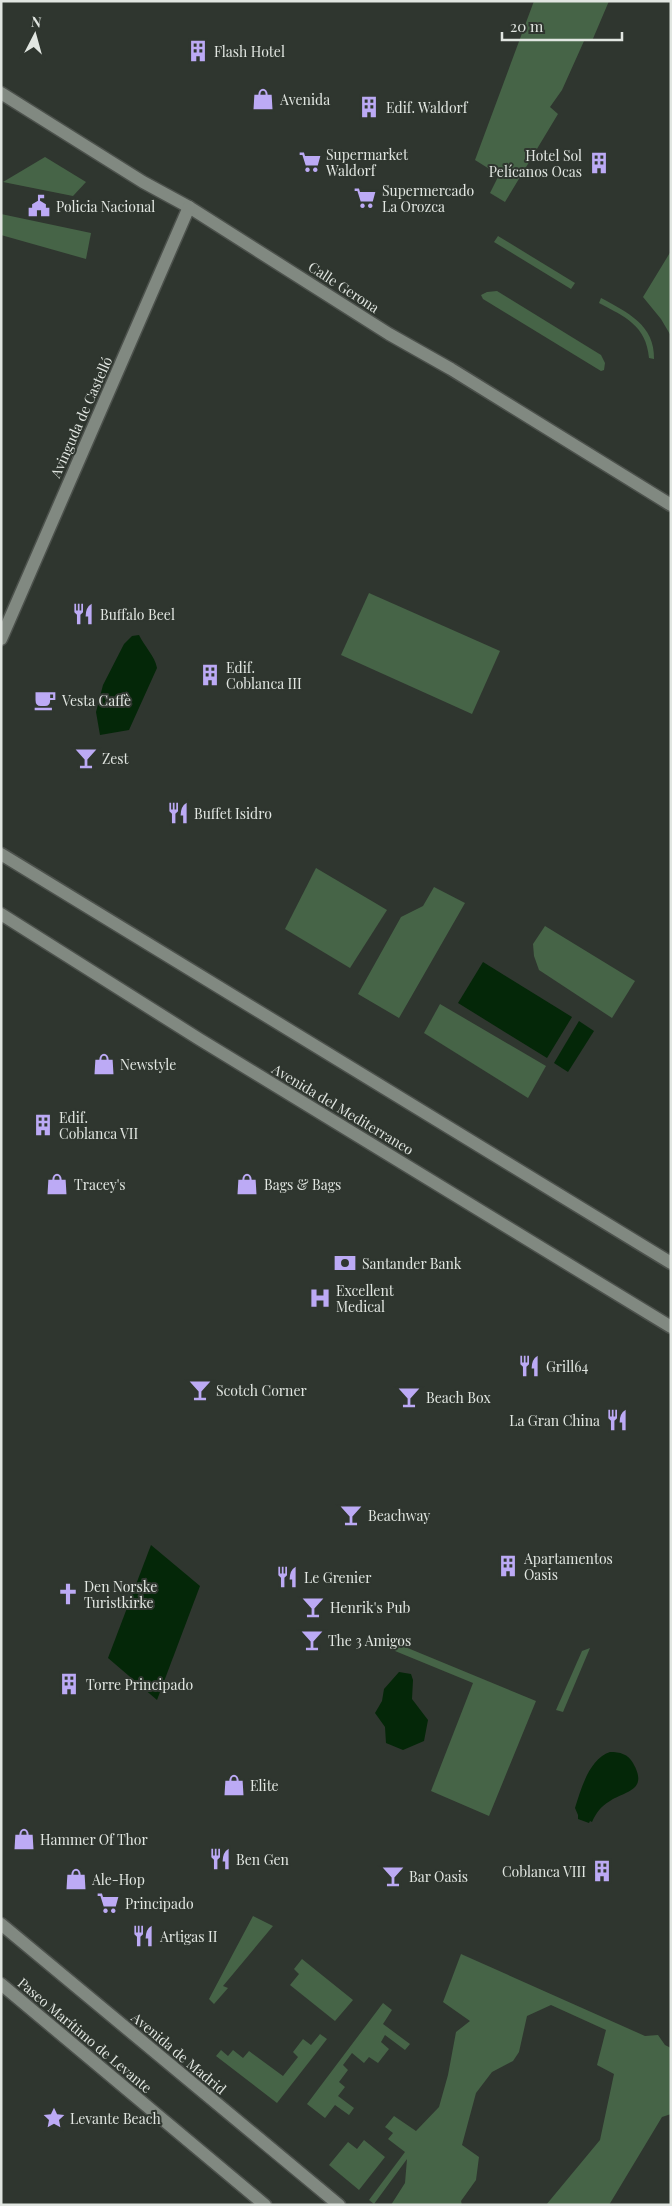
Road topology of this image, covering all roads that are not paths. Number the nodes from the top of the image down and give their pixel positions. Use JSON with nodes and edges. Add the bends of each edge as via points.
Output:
{"nodes":[{"id":1,"x":1,"y":93,"type":"edge"},
{"id":2,"x":189,"y":207,"type":"junction"},
{"id":3,"x":671,"y":505,"type":"edge"},
{"id":4,"x":1,"y":639,"type":"edge"},
{"id":5,"x":1,"y":854,"type":"edge"},
{"id":6,"x":1,"y":914,"type":"edge"},
{"id":7,"x":671,"y":1263,"type":"edge"},
{"id":8,"x":671,"y":1327,"type":"edge"},
{"id":9,"x":1,"y":1924,"type":"edge"},
{"id":10,"x":1,"y":1984,"type":"edge"},
{"id":11,"x":265,"y":2205,"type":"edge"},
{"id":12,"x":339,"y":2205,"type":"edge"}],
"edges":[{"from":1,"to":2,"type":"street","name":"Calle Gerona"},
{"from":2,"to":3,"type":"street","name":"Calle Gerona","via":[[389,334]]},
{"from":2,"to":4,"type":"street","name":"Avinguda de Castelló"},
{"from":5,"to":7,"type":"street"},
{"from":6,"to":8,"type":"street","name":"Avenida del Mediterraneo","via":[[198,1039]]},
{"from":9,"to":12,"type":"street","name":"Avenida de Madrid"},
{"from":10,"to":11,"type":"street","name":"Paseo Marítimo de Levante"}]}
